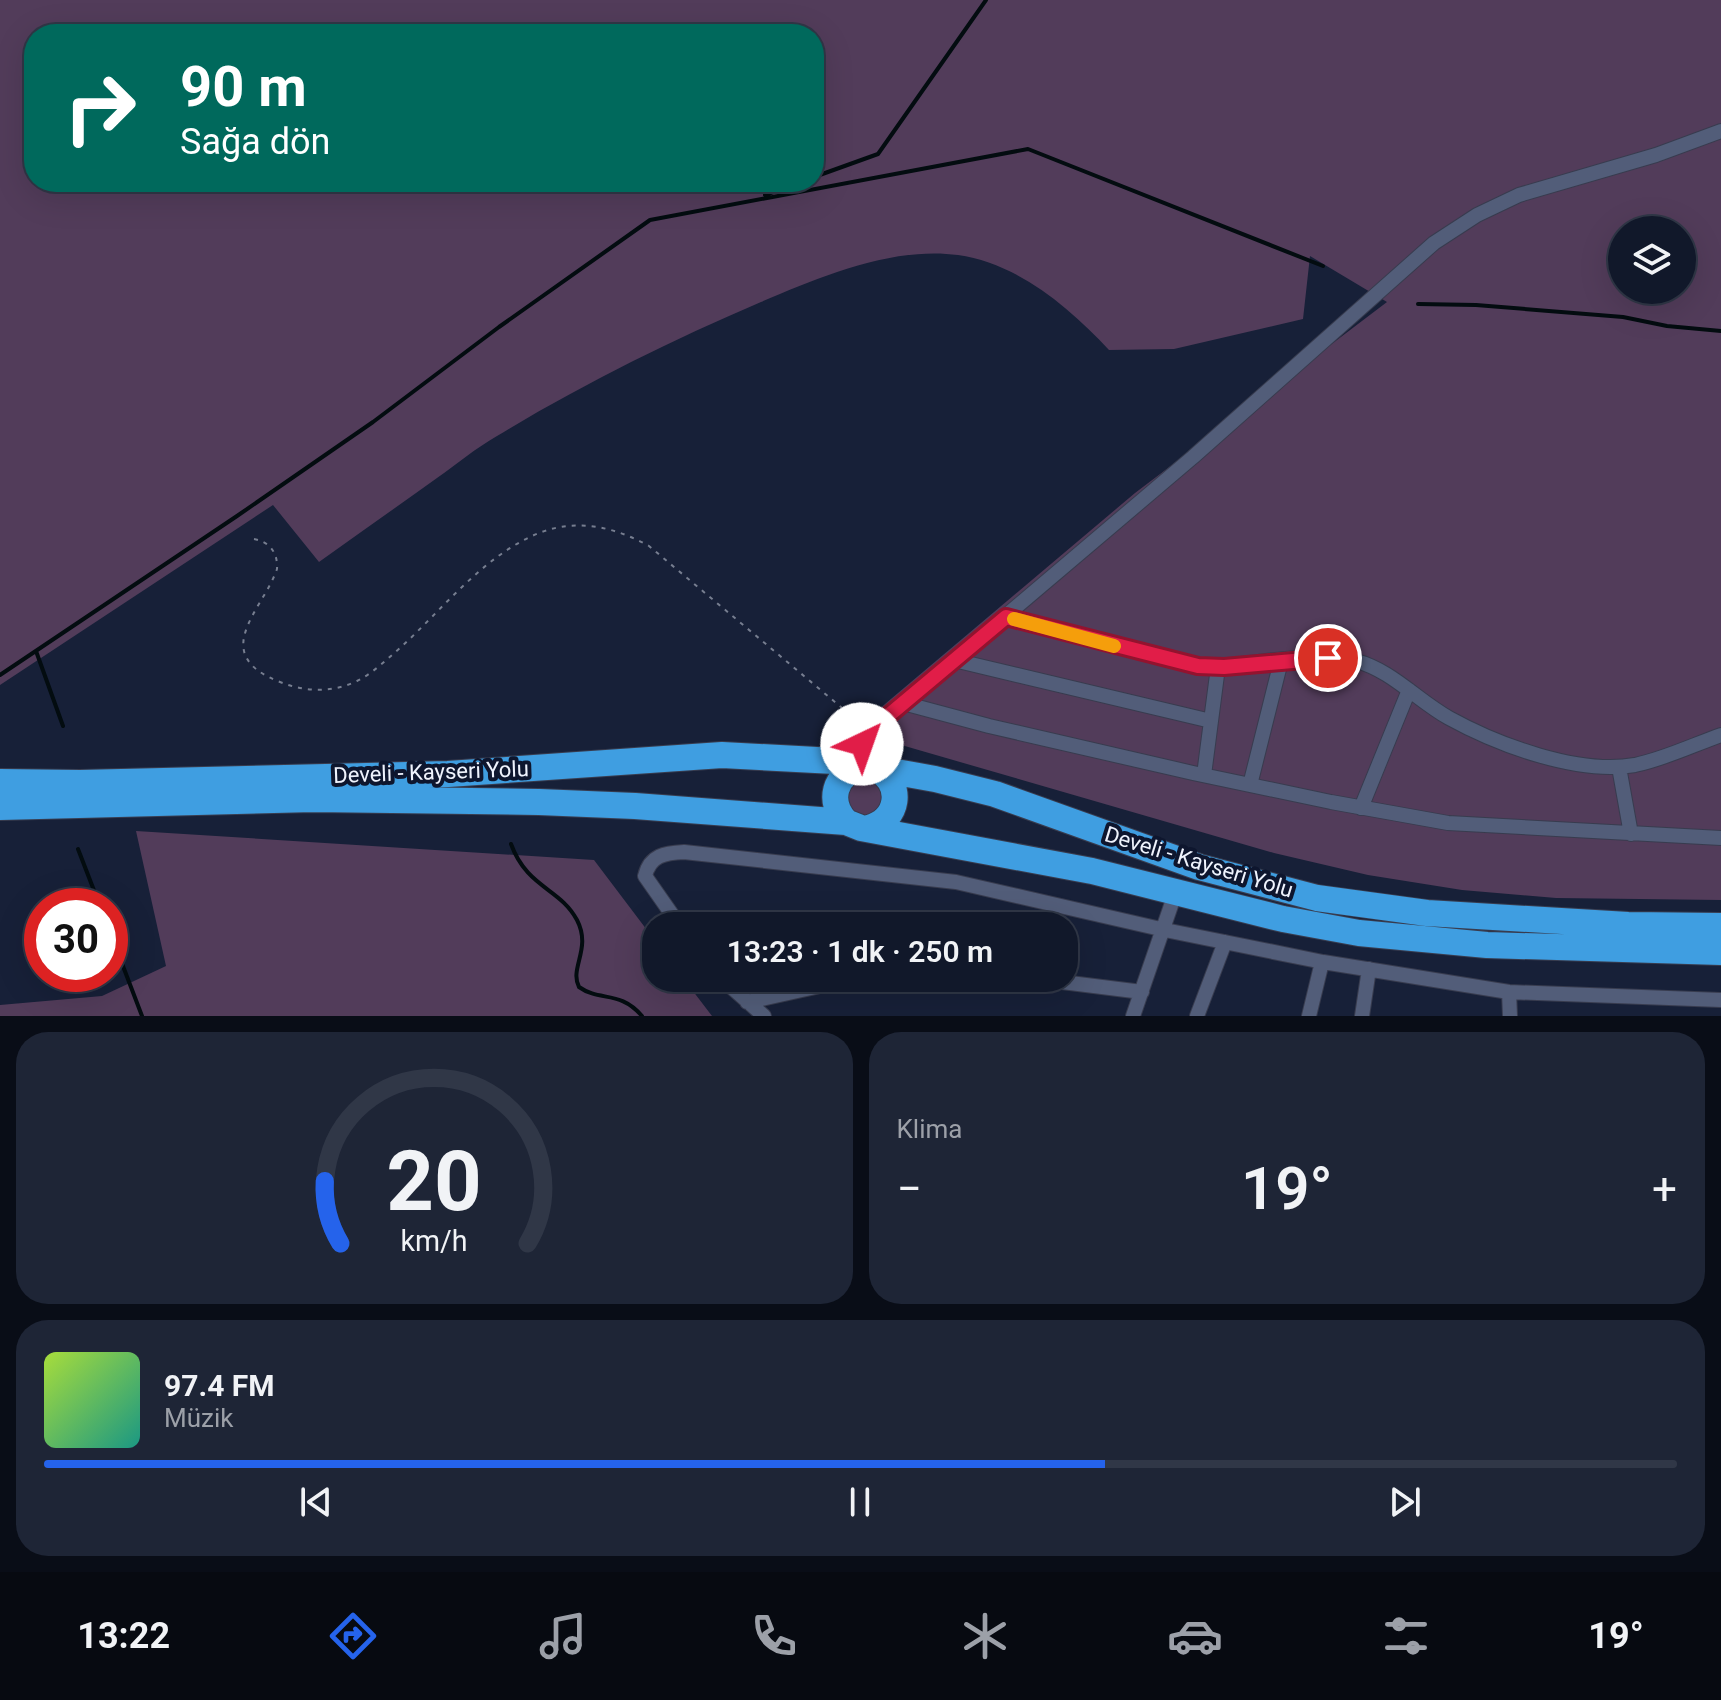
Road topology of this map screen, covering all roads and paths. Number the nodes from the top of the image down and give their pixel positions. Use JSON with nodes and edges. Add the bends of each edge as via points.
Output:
{"nodes":[{"id":1,"x":1721,"y":131,"type":"edge"},
{"id":2,"x":254,"y":539,"type":"dead end"},
{"id":3,"x":1006,"y":617,"type":"junction"},
{"id":4,"x":954,"y":660,"type":"junction"},
{"id":5,"x":1281,"y":661,"type":"junction"},
{"id":6,"x":1218,"y":667,"type":"junction"},
{"id":7,"x":1409,"y":690,"type":"junction"},
{"id":8,"x":903,"y":703,"type":"junction"},
{"id":9,"x":1211,"y":721,"type":"junction"},
{"id":10,"x":870,"y":731,"type":"junction"},
{"id":11,"x":1721,"y":735,"type":"edge"},
{"id":12,"x":869,"y":767,"type":"junction"},
{"id":13,"x":1619,"y":767,"type":"junction"},
{"id":14,"x":1204,"y":775,"type":"junction"},
{"id":15,"x":0,"y":782,"type":"edge"},
{"id":16,"x":1250,"y":785,"type":"junction"},
{"id":17,"x":0,"y":807,"type":"edge"},
{"id":18,"x":1361,"y":808,"type":"junction"},
{"id":19,"x":857,"y":825,"type":"junction"},
{"id":20,"x":1631,"y":834,"type":"junction"},
{"id":21,"x":1721,"y":838,"type":"edge"},
{"id":22,"x":1176,"y":891,"type":"junction"},
{"id":23,"x":670,"y":912,"type":"edge"},
{"id":24,"x":1721,"y":926,"type":"edge"},
{"id":25,"x":1165,"y":930,"type":"junction"},
{"id":26,"x":1225,"y":942,"type":"junction"},
{"id":27,"x":1721,"y":952,"type":"edge"},
{"id":28,"x":1322,"y":962,"type":"junction"},
{"id":29,"x":1369,"y":969,"type":"junction"},
{"id":30,"x":1078,"y":984,"type":"edge"},
{"id":31,"x":736,"y":992,"type":"edge"},
{"id":32,"x":793,"y":992,"type":"edge"},
{"id":33,"x":1142,"y":992,"type":"junction"},
{"id":34,"x":1509,"y":992,"type":"junction"},
{"id":35,"x":1721,"y":1000,"type":"edge"},
{"id":36,"x":747,"y":1002,"type":"junction"},
{"id":37,"x":764,"y":1016,"type":"edge"},
{"id":38,"x":1133,"y":1016,"type":"edge"},
{"id":39,"x":1197,"y":1016,"type":"edge"},
{"id":40,"x":1309,"y":1016,"type":"edge"},
{"id":41,"x":1362,"y":1016,"type":"edge"},
{"id":42,"x":1368,"y":1016,"type":"edge"},
{"id":43,"x":1510,"y":1016,"type":"edge"}],
"edges":[{"from":1,"to":3,"type":"street","via":[[1540,187],[1457,227],[1412,260]]},
{"from":2,"to":10,"type":"path","via":[[273,550],[277,569],[247,624],[245,649],[258,671],[293,687],[320,690],[357,681],[517,544],[554,528],[591,526],[620,532],[656,551]]},
{"from":3,"to":4,"type":"street"},
{"from":3,"to":6,"type":"street","via":[[1185,664]]},
{"from":4,"to":8,"type":"street"},
{"from":4,"to":9,"type":"street"},
{"from":5,"to":6,"type":"street"},
{"from":5,"to":7,"type":"street","via":[[1356,661]]},
{"from":5,"to":16,"type":"street"},
{"from":6,"to":9,"type":"street"},
{"from":7,"to":13,"type":"street","via":[[1447,717],[1497,739],[1570,763]]},
{"from":7,"to":18,"type":"street"},
{"from":8,"to":10,"type":"street"},
{"from":8,"to":14,"type":"street"},
{"from":9,"to":14,"type":"street"},
{"from":10,"to":12,"type":"street","via":[[861,751]]},
{"from":11,"to":13,"type":"street"},
{"from":12,"to":15,"type":"highway","name":"Develi - Kayseri Yolu","via":[[722,755],[448,774]]},
{"from":12,"to":19,"type":"highway","via":[[846,773],[836,785],[836,809]]},
{"from":12,"to":19,"type":"highway","via":[[889,779],[895,801],[883,822]]},
{"from":12,"to":24,"type":"highway","name":"Develi - Kayseri Yolu","via":[[995,794],[1199,867],[1317,898],[1427,913]]},
{"from":13,"to":20,"type":"street"},
{"from":14,"to":16,"type":"street"},
{"from":16,"to":18,"type":"street"},
{"from":17,"to":19,"type":"highway","name":"Develi - Kayseri Yolu","via":[[313,799],[539,802]]},
{"from":18,"to":20,"type":"street","via":[[1448,823]]},
{"from":19,"to":22,"type":"highway","name":"Develi - Kayseri Yolu"},
{"from":20,"to":21,"type":"street"},
{"from":22,"to":25,"type":"street"},
{"from":22,"to":27,"type":"highway","name":"Develi - Kayseri Yolu","via":[[1283,919],[1397,938]]},
{"from":23,"to":25,"type":"street","via":[[645,876],[655,858],[684,852],[956,882]]},
{"from":25,"to":26,"type":"street"},
{"from":25,"to":33,"type":"street"},
{"from":26,"to":28,"type":"street"},
{"from":26,"to":39,"type":"street"},
{"from":28,"to":29,"type":"street"},
{"from":28,"to":40,"type":"street"},
{"from":29,"to":34,"type":"street"},
{"from":29,"to":41,"type":"street"},
{"from":30,"to":33,"type":"street"},
{"from":31,"to":36,"type":"street"},
{"from":32,"to":36,"type":"street"},
{"from":33,"to":38,"type":"street"},
{"from":34,"to":35,"type":"street"},
{"from":34,"to":43,"type":"street"},
{"from":36,"to":37,"type":"street"},
{"from":41,"to":42,"type":"street"}]}
